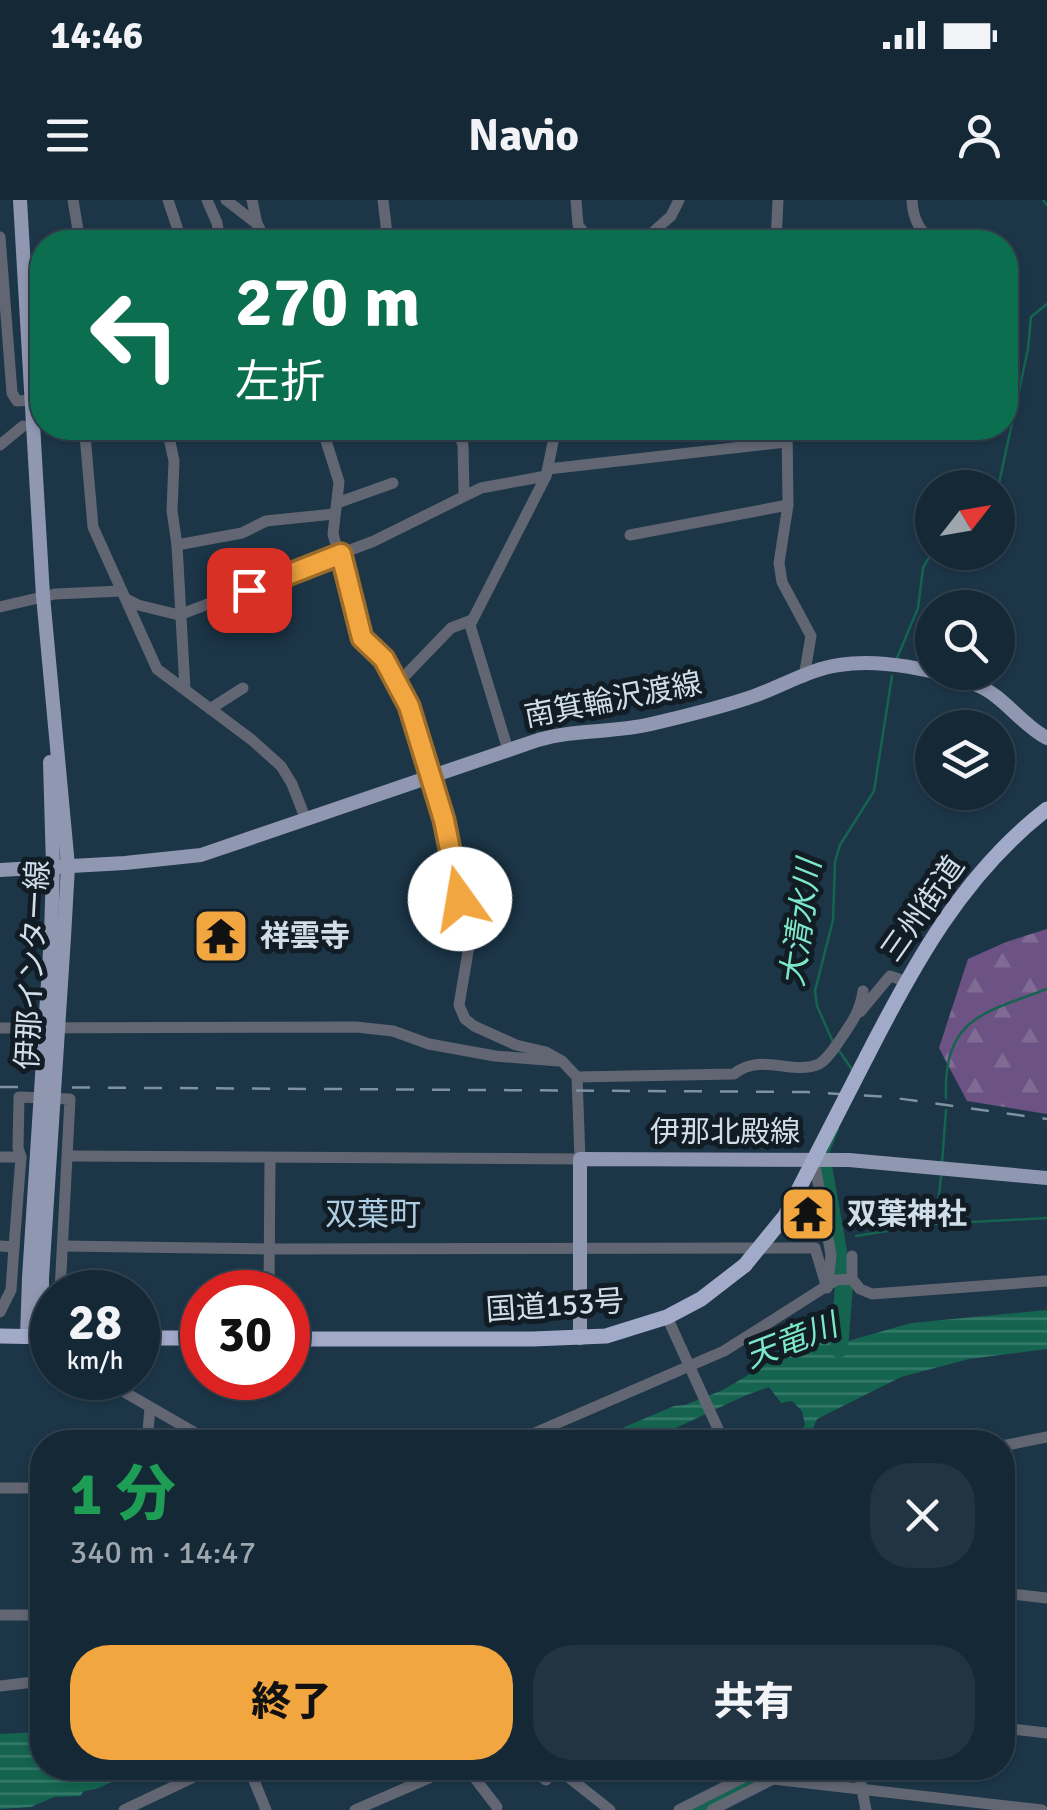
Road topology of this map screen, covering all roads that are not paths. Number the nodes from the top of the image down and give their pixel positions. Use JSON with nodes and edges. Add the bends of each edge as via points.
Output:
{"nodes":[{"id":1,"x":20,"y":200,"type":"edge"},
{"id":2,"x":74,"y":200,"type":"edge"},
{"id":3,"x":168,"y":200,"type":"edge"},
{"id":4,"x":207,"y":200,"type":"edge"},
{"id":5,"x":226,"y":200,"type":"edge"},
{"id":6,"x":252,"y":200,"type":"edge"},
{"id":7,"x":383,"y":200,"type":"edge"},
{"id":8,"x":576,"y":200,"type":"edge"},
{"id":9,"x":679,"y":200,"type":"edge"},
{"id":10,"x":778,"y":200,"type":"edge"},
{"id":11,"x":912,"y":200,"type":"edge"},
{"id":12,"x":257,"y":224,"type":"junction"},
{"id":13,"x":78,"y":230,"type":"edge"},
{"id":14,"x":178,"y":230,"type":"edge"},
{"id":15,"x":217,"y":230,"type":"edge"},
{"id":16,"x":260,"y":230,"type":"edge"},
{"id":17,"x":387,"y":230,"type":"edge"},
{"id":18,"x":581,"y":230,"type":"edge"},
{"id":19,"x":655,"y":230,"type":"edge"},
{"id":20,"x":777,"y":230,"type":"edge"},
{"id":21,"x":920,"y":230,"type":"edge"},
{"id":22,"x":0,"y":237,"type":"edge"},
{"id":23,"x":2,"y":272,"type":"edge"},
{"id":24,"x":30,"y":382,"type":"edge"},
{"id":25,"x":30,"y":400,"type":"edge"},
{"id":26,"x":30,"y":423,"type":"edge"},
{"id":27,"x":33,"y":440,"type":"edge"},
{"id":28,"x":86,"y":440,"type":"edge"},
{"id":29,"x":170,"y":440,"type":"edge"},
{"id":30,"x":326,"y":440,"type":"edge"},
{"id":31,"x":461,"y":440,"type":"edge"},
{"id":32,"x":554,"y":440,"type":"edge"},
{"id":33,"x":786,"y":442,"type":"joint"},
{"id":34,"x":0,"y":445,"type":"edge"},
{"id":35,"x":548,"y":472,"type":"junction"},
{"id":36,"x":393,"y":483,"type":"dead end"},
{"id":37,"x":464,"y":495,"type":"junction"},
{"id":38,"x":788,"y":505,"type":"junction"},
{"id":39,"x":335,"y":508,"type":"junction"},
{"id":40,"x":630,"y":535,"type":"dead end"},
{"id":41,"x":177,"y":545,"type":"junction"},
{"id":42,"x":341,"y":554,"type":"junction"},
{"id":43,"x":124,"y":595,"type":"junction"},
{"id":44,"x":43,"y":596,"type":"junction"},
{"id":45,"x":0,"y":607,"type":"edge"},
{"id":46,"x":179,"y":615,"type":"junction"},
{"id":47,"x":472,"y":620,"type":"junction"},
{"id":48,"x":804,"y":676,"type":"junction"},
{"id":49,"x":398,"y":683,"type":"junction"},
{"id":50,"x":244,"y":688,"type":"dead end"},
{"id":51,"x":184,"y":690,"type":"junction"},
{"id":52,"x":210,"y":709,"type":"junction"},
{"id":53,"x":1047,"y":738,"type":"edge"},
{"id":54,"x":508,"y":750,"type":"junction"},
{"id":55,"x":430,"y":777,"type":"junction"},
{"id":56,"x":1047,"y":809,"type":"edge"},
{"id":57,"x":306,"y":820,"type":"junction"},
{"id":58,"x":61,"y":866,"type":"junction"},
{"id":59,"x":0,"y":870,"type":"edge"},
{"id":60,"x":905,"y":982,"type":"junction"},
{"id":61,"x":863,"y":990,"type":"dead end"},
{"id":62,"x":860,"y":1012,"type":"junction"},
{"id":63,"x":0,"y":1028,"type":"edge"},
{"id":64,"x":867,"y":1056,"type":"joint"},
{"id":65,"x":562,"y":1061,"type":"junction"},
{"id":66,"x":576,"y":1076,"type":"junction"},
{"id":67,"x":0,"y":1156,"type":"edge"},
{"id":68,"x":68,"y":1156,"type":"junction"},
{"id":69,"x":21,"y":1157,"type":"junction"},
{"id":70,"x":580,"y":1159,"type":"junction"},
{"id":71,"x":821,"y":1160,"type":"junction"},
{"id":72,"x":270,"y":1161,"type":"junction"},
{"id":73,"x":1047,"y":1178,"type":"edge"},
{"id":74,"x":0,"y":1246,"type":"edge"},
{"id":75,"x":14,"y":1246,"type":"junction"},
{"id":76,"x":63,"y":1246,"type":"junction"},
{"id":77,"x":580,"y":1247,"type":"junction"},
{"id":78,"x":270,"y":1249,"type":"junction"},
{"id":79,"x":852,"y":1256,"type":"dead end"},
{"id":80,"x":36,"y":1270,"type":"edge"},
{"id":81,"x":61,"y":1270,"type":"edge"},
{"id":82,"x":270,"y":1270,"type":"edge"},
{"id":83,"x":852,"y":1279,"type":"junction"},
{"id":84,"x":1047,"y":1281,"type":"edge"},
{"id":85,"x":832,"y":1284,"type":"junction"},
{"id":86,"x":10,"y":1293,"type":"junction"},
{"id":87,"x":30,"y":1294,"type":"edge"},
{"id":88,"x":0,"y":1312,"type":"edge"},
{"id":89,"x":668,"y":1316,"type":"junction"},
{"id":90,"x":0,"y":1336,"type":"edge"},
{"id":91,"x":30,"y":1338,"type":"edge"},
{"id":92,"x":580,"y":1338,"type":"junction"},
{"id":93,"x":310,"y":1339,"type":"edge"},
{"id":94,"x":691,"y":1369,"type":"junction"},
{"id":95,"x":137,"y":1400,"type":"edge"},
{"id":96,"x":150,"y":1408,"type":"junction"},
{"id":97,"x":148,"y":1430,"type":"edge"},
{"id":98,"x":189,"y":1430,"type":"edge"},
{"id":99,"x":543,"y":1430,"type":"edge"},
{"id":100,"x":719,"y":1430,"type":"edge"},
{"id":101,"x":1047,"y":1437,"type":"edge"},
{"id":102,"x":1015,"y":1443,"type":"edge"},
{"id":103,"x":0,"y":1488,"type":"edge"},
{"id":104,"x":30,"y":1488,"type":"edge"},
{"id":105,"x":1015,"y":1594,"type":"edge"},
{"id":106,"x":1047,"y":1598,"type":"edge"},
{"id":107,"x":0,"y":1615,"type":"edge"},
{"id":108,"x":30,"y":1615,"type":"edge"},
{"id":109,"x":30,"y":1682,"type":"edge"},
{"id":110,"x":0,"y":1686,"type":"edge"},
{"id":111,"x":1015,"y":1729,"type":"edge"},
{"id":112,"x":1047,"y":1733,"type":"edge"},
{"id":113,"x":188,"y":1780,"type":"edge"},
{"id":114,"x":253,"y":1780,"type":"edge"},
{"id":115,"x":424,"y":1780,"type":"edge"},
{"id":116,"x":477,"y":1780,"type":"edge"},
{"id":117,"x":572,"y":1780,"type":"edge"},
{"id":118,"x":738,"y":1780,"type":"edge"},
{"id":119,"x":771,"y":1780,"type":"edge"},
{"id":120,"x":781,"y":1780,"type":"edge"},
{"id":121,"x":861,"y":1780,"type":"edge"},
{"id":122,"x":864,"y":1790,"type":"junction"},
{"id":123,"x":498,"y":1806,"type":"dead end"},
{"id":124,"x":124,"y":1810,"type":"edge"},
{"id":125,"x":266,"y":1810,"type":"edge"},
{"id":126,"x":355,"y":1810,"type":"edge"},
{"id":127,"x":610,"y":1810,"type":"edge"},
{"id":128,"x":679,"y":1810,"type":"edge"},
{"id":129,"x":712,"y":1810,"type":"edge"},
{"id":130,"x":866,"y":1810,"type":"edge"},
{"id":131,"x":1042,"y":1810,"type":"edge"}],
"edges":[{"from":1,"to":24,"type":"main road","name":"伊那インター線"},
{"from":2,"to":13,"type":"street"},
{"from":3,"to":14,"type":"street"},
{"from":4,"to":15,"type":"street"},
{"from":5,"to":12,"type":"street"},
{"from":6,"to":12,"type":"street"},
{"from":7,"to":17,"type":"street"},
{"from":8,"to":18,"type":"street"},
{"from":9,"to":19,"type":"street"},
{"from":10,"to":20,"type":"street"},
{"from":11,"to":21,"type":"street"},
{"from":12,"to":16,"type":"street"},
{"from":22,"to":23,"type":"street"},
{"from":23,"to":25,"type":"street","via":[[12,394],[17,402]]},
{"from":26,"to":34,"type":"street"},
{"from":27,"to":44,"type":"main road","name":"伊那インター線"},
{"from":28,"to":43,"type":"street","via":[[93,527]]},
{"from":29,"to":41,"type":"street"},
{"from":30,"to":39,"type":"street","via":[[338,482]]},
{"from":31,"to":37,"type":"street"},
{"from":32,"to":35,"type":"street"},
{"from":33,"to":35,"type":"street"},
{"from":33,"to":38,"type":"street"},
{"from":35,"to":37,"type":"street"},
{"from":35,"to":47,"type":"street"},
{"from":36,"to":39,"type":"street"},
{"from":37,"to":42,"type":"street"},
{"from":38,"to":40,"type":"street"},
{"from":38,"to":48,"type":"street","via":[[779,563],[811,636]]},
{"from":39,"to":41,"type":"street"},
{"from":39,"to":42,"type":"street"},
{"from":41,"to":46,"type":"street"},
{"from":42,"to":46,"type":"street"},
{"from":42,"to":49,"type":"street","via":[[362,638]]},
{"from":43,"to":44,"type":"street"},
{"from":43,"to":46,"type":"street"},
{"from":43,"to":51,"type":"street","via":[[158,669]]},
{"from":44,"to":45,"type":"street"},
{"from":44,"to":58,"type":"main road","name":"伊那インター線"},
{"from":46,"to":51,"type":"street"},
{"from":47,"to":49,"type":"street","via":[[451,628]]},
{"from":47,"to":54,"type":"street"},
{"from":48,"to":53,"type":"main road","name":"南箕輪沢渡線","via":[[865,663],[943,675],[985,688]]},
{"from":48,"to":54,"type":"main road","name":"南箕輪沢渡線","via":[[653,724],[550,736]]},
{"from":49,"to":55,"type":"street"},
{"from":50,"to":52,"type":"street"},
{"from":51,"to":52,"type":"street"},
{"from":52,"to":57,"type":"street","via":[[280,766]]},
{"from":54,"to":55,"type":"main road","name":"南箕輪沢渡線"},
{"from":55,"to":57,"type":"main road","name":"南箕輪沢渡線"},
{"from":55,"to":65,"type":"street","via":[[468,927],[462,1012],[474,1026]]},
{"from":56,"to":60,"type":"highway","name":"三州街道","via":[[941,921]]},
{"from":57,"to":58,"type":"main road","name":"南箕輪沢渡線","via":[[201,855]]},
{"from":58,"to":59,"type":"main road","name":"南箕輪沢渡線"},
{"from":58,"to":80,"type":"main road","name":"伊那インター線","bridge":true},
{"from":60,"to":62,"type":"street","via":[[890,976]]},
{"from":60,"to":64,"type":"highway","name":"三州街道"},
{"from":61,"to":62,"type":"street"},
{"from":62,"to":66,"type":"street","via":[[814,1066]]},
{"from":63,"to":65,"type":"street","via":[[356,1027],[496,1056]]},
{"from":64,"to":89,"type":"highway","name":"国道153号","bridge":true,"via":[[784,1216],[745,1265]]},
{"from":65,"to":66,"type":"street"},
{"from":66,"to":70,"type":"street"},
{"from":67,"to":69,"type":"street"},
{"from":68,"to":69,"type":"street","via":[[70,1099],[20,1097]]},
{"from":68,"to":72,"type":"street"},
{"from":68,"to":76,"type":"street"},
{"from":69,"to":75,"type":"street"},
{"from":70,"to":71,"type":"main road","name":"伊那北殿線"},
{"from":70,"to":72,"type":"street"},
{"from":70,"to":77,"type":"main road"},
{"from":71,"to":73,"type":"main road","name":"伊那北殿線"},
{"from":71,"to":85,"type":"street"},
{"from":72,"to":78,"type":"street"},
{"from":74,"to":75,"type":"street"},
{"from":75,"to":86,"type":"street"},
{"from":76,"to":78,"type":"street"},
{"from":76,"to":81,"type":"street"},
{"from":77,"to":78,"type":"street"},
{"from":77,"to":85,"type":"street","via":[[815,1248]]},
{"from":77,"to":92,"type":"main road"},
{"from":78,"to":82,"type":"street"},
{"from":79,"to":83,"type":"street"},
{"from":83,"to":84,"type":"street","via":[[872,1294]]},
{"from":83,"to":85,"type":"street"},
{"from":85,"to":94,"type":"street"},
{"from":86,"to":87,"type":"street"},
{"from":86,"to":88,"type":"street"},
{"from":89,"to":92,"type":"highway","name":"国道153号","via":[[625,1332]]},
{"from":89,"to":94,"type":"street"},
{"from":90,"to":91,"type":"highway"},
{"from":92,"to":93,"type":"highway","name":"国道153号"},
{"from":94,"to":99,"type":"street"},
{"from":94,"to":100,"type":"street"},
{"from":95,"to":96,"type":"street"},
{"from":96,"to":97,"type":"street"},
{"from":96,"to":98,"type":"street"},
{"from":101,"to":102,"type":"street"},
{"from":103,"to":104,"type":"street"},
{"from":105,"to":106,"type":"street"},
{"from":107,"to":108,"type":"street"},
{"from":109,"to":110,"type":"street"},
{"from":111,"to":112,"type":"street"},
{"from":113,"to":124,"type":"street"},
{"from":114,"to":125,"type":"street"},
{"from":115,"to":126,"type":"street"},
{"from":116,"to":123,"type":"street"},
{"from":117,"to":127,"type":"street"},
{"from":118,"to":128,"type":"street"},
{"from":119,"to":129,"type":"street"},
{"from":120,"to":122,"type":"street"},
{"from":121,"to":122,"type":"street"},
{"from":122,"to":130,"type":"street"},
{"from":122,"to":131,"type":"street"}]}
